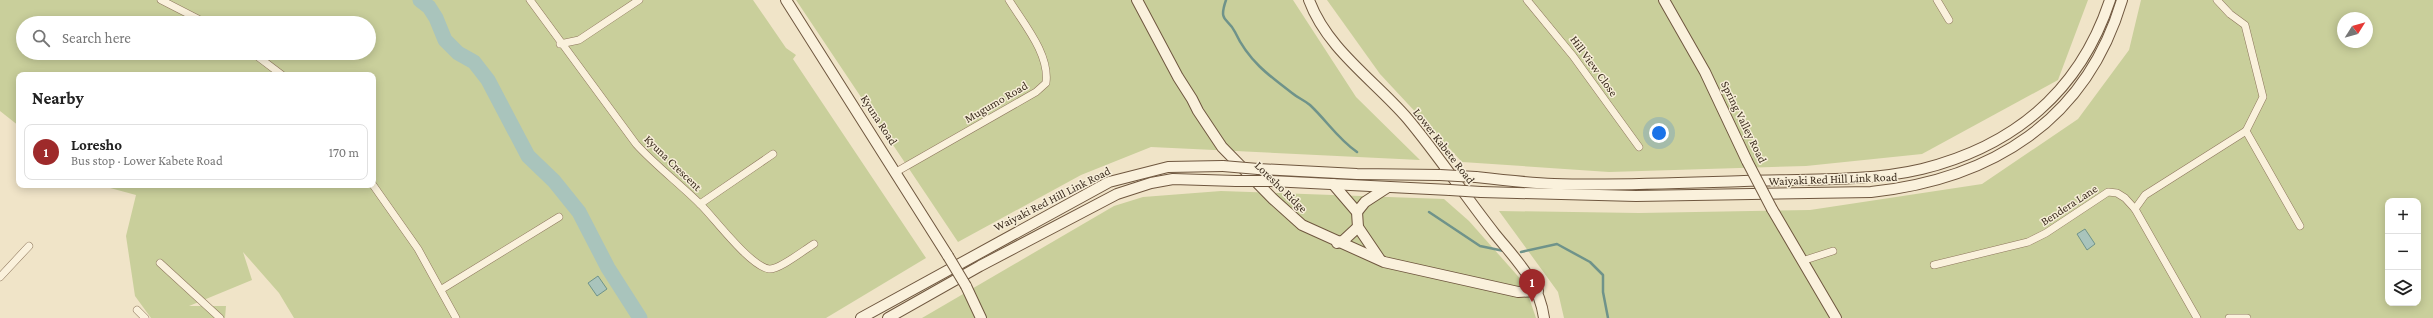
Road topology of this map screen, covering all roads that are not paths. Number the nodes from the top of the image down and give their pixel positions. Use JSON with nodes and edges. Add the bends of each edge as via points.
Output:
{"nodes":[{"id":1,"x":161,"y":0,"type":"edge"},
{"id":2,"x":530,"y":0,"type":"edge"},
{"id":3,"x":639,"y":0,"type":"edge"},
{"id":4,"x":786,"y":0,"type":"edge"},
{"id":5,"x":1009,"y":0,"type":"edge"},
{"id":6,"x":1137,"y":0,"type":"edge"},
{"id":7,"x":1310,"y":0,"type":"edge"},
{"id":8,"x":1527,"y":0,"type":"edge"},
{"id":9,"x":1664,"y":0,"type":"edge"},
{"id":10,"x":1937,"y":0,"type":"edge"},
{"id":11,"x":2110,"y":0,"type":"edge"},
{"id":12,"x":2122,"y":0,"type":"edge"},
{"id":13,"x":2217,"y":0,"type":"edge"},
{"id":14,"x":192,"y":16,"type":"edge"},
{"id":15,"x":1949,"y":20,"type":"dead end"},
{"id":16,"x":560,"y":44,"type":"junction"},
{"id":17,"x":262,"y":60,"type":"edge"},
{"id":18,"x":278,"y":72,"type":"edge"},
{"id":19,"x":2246,"y":130,"type":"junction"},
{"id":20,"x":1639,"y":147,"type":"dead end"},
{"id":21,"x":773,"y":154,"type":"dead end"},
{"id":22,"x":896,"y":172,"type":"junction"},
{"id":23,"x":1333,"y":184,"type":"junction"},
{"id":24,"x":1388,"y":187,"type":"junction"},
{"id":25,"x":375,"y":188,"type":"edge"},
{"id":26,"x":700,"y":204,"type":"junction"},
{"id":27,"x":2135,"y":209,"type":"junction"},
{"id":28,"x":1357,"y":212,"type":"junction"},
{"id":29,"x":560,"y":217,"type":"dead end"},
{"id":30,"x":2300,"y":226,"type":"dead end"},
{"id":31,"x":1358,"y":227,"type":"junction"},
{"id":32,"x":1338,"y":243,"type":"junction"},
{"id":33,"x":814,"y":244,"type":"dead end"},
{"id":34,"x":29,"y":246,"type":"dead end"},
{"id":35,"x":1833,"y":251,"type":"dead end"},
{"id":36,"x":1379,"y":258,"type":"junction"},
{"id":37,"x":1802,"y":261,"type":"junction"},
{"id":38,"x":160,"y":263,"type":"dead end"},
{"id":39,"x":1934,"y":265,"type":"dead end"},
{"id":40,"x":0,"y":278,"type":"edge"},
{"id":41,"x":442,"y":289,"type":"junction"},
{"id":42,"x":1538,"y":291,"type":"junction"},
{"id":43,"x":137,"y":310,"type":"dead end"},
{"id":44,"x":145,"y":318,"type":"edge"},
{"id":45,"x":220,"y":318,"type":"edge"},
{"id":46,"x":456,"y":318,"type":"edge"},
{"id":47,"x":861,"y":318,"type":"edge"},
{"id":48,"x":888,"y":318,"type":"edge"},
{"id":49,"x":981,"y":318,"type":"edge"},
{"id":50,"x":1544,"y":318,"type":"edge"},
{"id":51,"x":1836,"y":318,"type":"edge"},
{"id":52,"x":2197,"y":318,"type":"edge"},
{"id":53,"x":2229,"y":318,"type":"edge"},
{"id":54,"x":2248,"y":318,"type":"edge"}],
"edges":[{"from":1,"to":14,"type":"street"},
{"from":2,"to":16,"type":"street","name":"Kyuna Crescent"},
{"from":3,"to":16,"type":"street","via":[[580,40]]},
{"from":4,"to":22,"type":"main road","name":"Kyuna Road"},
{"from":5,"to":22,"type":"street","name":"Mugumo Road","via":[[1038,50],[1046,69],[1046,83],[1036,92]]},
{"from":6,"to":32,"type":"main road","name":"Loresho Ridge","via":[[1178,77],[1222,147],[1272,199],[1302,224]]},
{"from":7,"to":42,"type":"main road","name":"Lower Kabete Road","via":[[1326,33],[1423,138],[1495,234],[1522,265]]},
{"from":8,"to":20,"type":"street","name":"Hill View Close","via":[[1573,56]]},
{"from":9,"to":37,"type":"main road","name":"Spring Valley Road","bridge":true,"via":[[1704,72],[1772,209]]},
{"from":10,"to":15,"type":"street"},
{"from":11,"to":47,"type":"main road","name":"Waiyaki Red Hill Link Road","bridge":true,"via":[[2094,40],[2072,76],[2029,120],[1968,155],[1921,169],[1879,176],[1664,184],[1553,184],[1440,175],[1357,174],[1223,166],[1168,167],[1109,182]]},
{"from":12,"to":24,"type":"main road","name":"Waiyaki Red Hill Link Road","bridge":true,"via":[[2098,60],[2083,84],[2043,125],[1998,156],[1938,180],[1909,188],[1863,193],[1636,196]]},
{"from":13,"to":19,"type":"street","via":[[2230,14],[2245,24],[2263,97]]},
{"from":16,"to":26,"type":"street","name":"Kyuna Crescent","via":[[636,144]]},
{"from":17,"to":18,"type":"street"},
{"from":19,"to":27,"type":"street","via":[[2145,195]]},
{"from":19,"to":30,"type":"street"},
{"from":21,"to":26,"type":"street"},
{"from":22,"to":49,"type":"main road","name":"Kyuna Road","bridge":true,"via":[[966,286]]},
{"from":23,"to":24,"type":"main road","name":"Waiyaki Red Hill Link Road"},
{"from":23,"to":28,"type":"main road"},
{"from":23,"to":48,"type":"main road","name":"Waiyaki Red Hill Link Road","bridge":true,"via":[[1173,179],[1151,183],[1117,194]]},
{"from":24,"to":28,"type":"main road","via":[[1365,202]]},
{"from":25,"to":41,"type":"street","via":[[418,249]]},
{"from":26,"to":33,"type":"street","name":"Kyuna Crescent","via":[[740,248],[764,267],[774,268]]},
{"from":27,"to":39,"type":"street","name":"Bendera Lane","via":[[2117,193],[2108,192],[2028,242]]},
{"from":27,"to":52,"type":"street","name":"Bendera Lane"},
{"from":28,"to":31,"type":"main road"},
{"from":29,"to":41,"type":"street"},
{"from":31,"to":32,"type":"main road"},
{"from":31,"to":36,"type":"main road"},
{"from":32,"to":36,"type":"main road","name":"Loresho Ridge"},
{"from":34,"to":40,"type":"street"},
{"from":35,"to":37,"type":"street"},
{"from":36,"to":42,"type":"main road","name":"Loresho Ridge","via":[[1384,262],[1518,292]]},
{"from":37,"to":51,"type":"main road","name":"Spring Valley Road"},
{"from":38,"to":45,"type":"street"},
{"from":41,"to":46,"type":"street"},
{"from":42,"to":50,"type":"main road","name":"Lower Kabete Road"},
{"from":43,"to":44,"type":"street"},
{"from":53,"to":54,"type":"street"}]}
